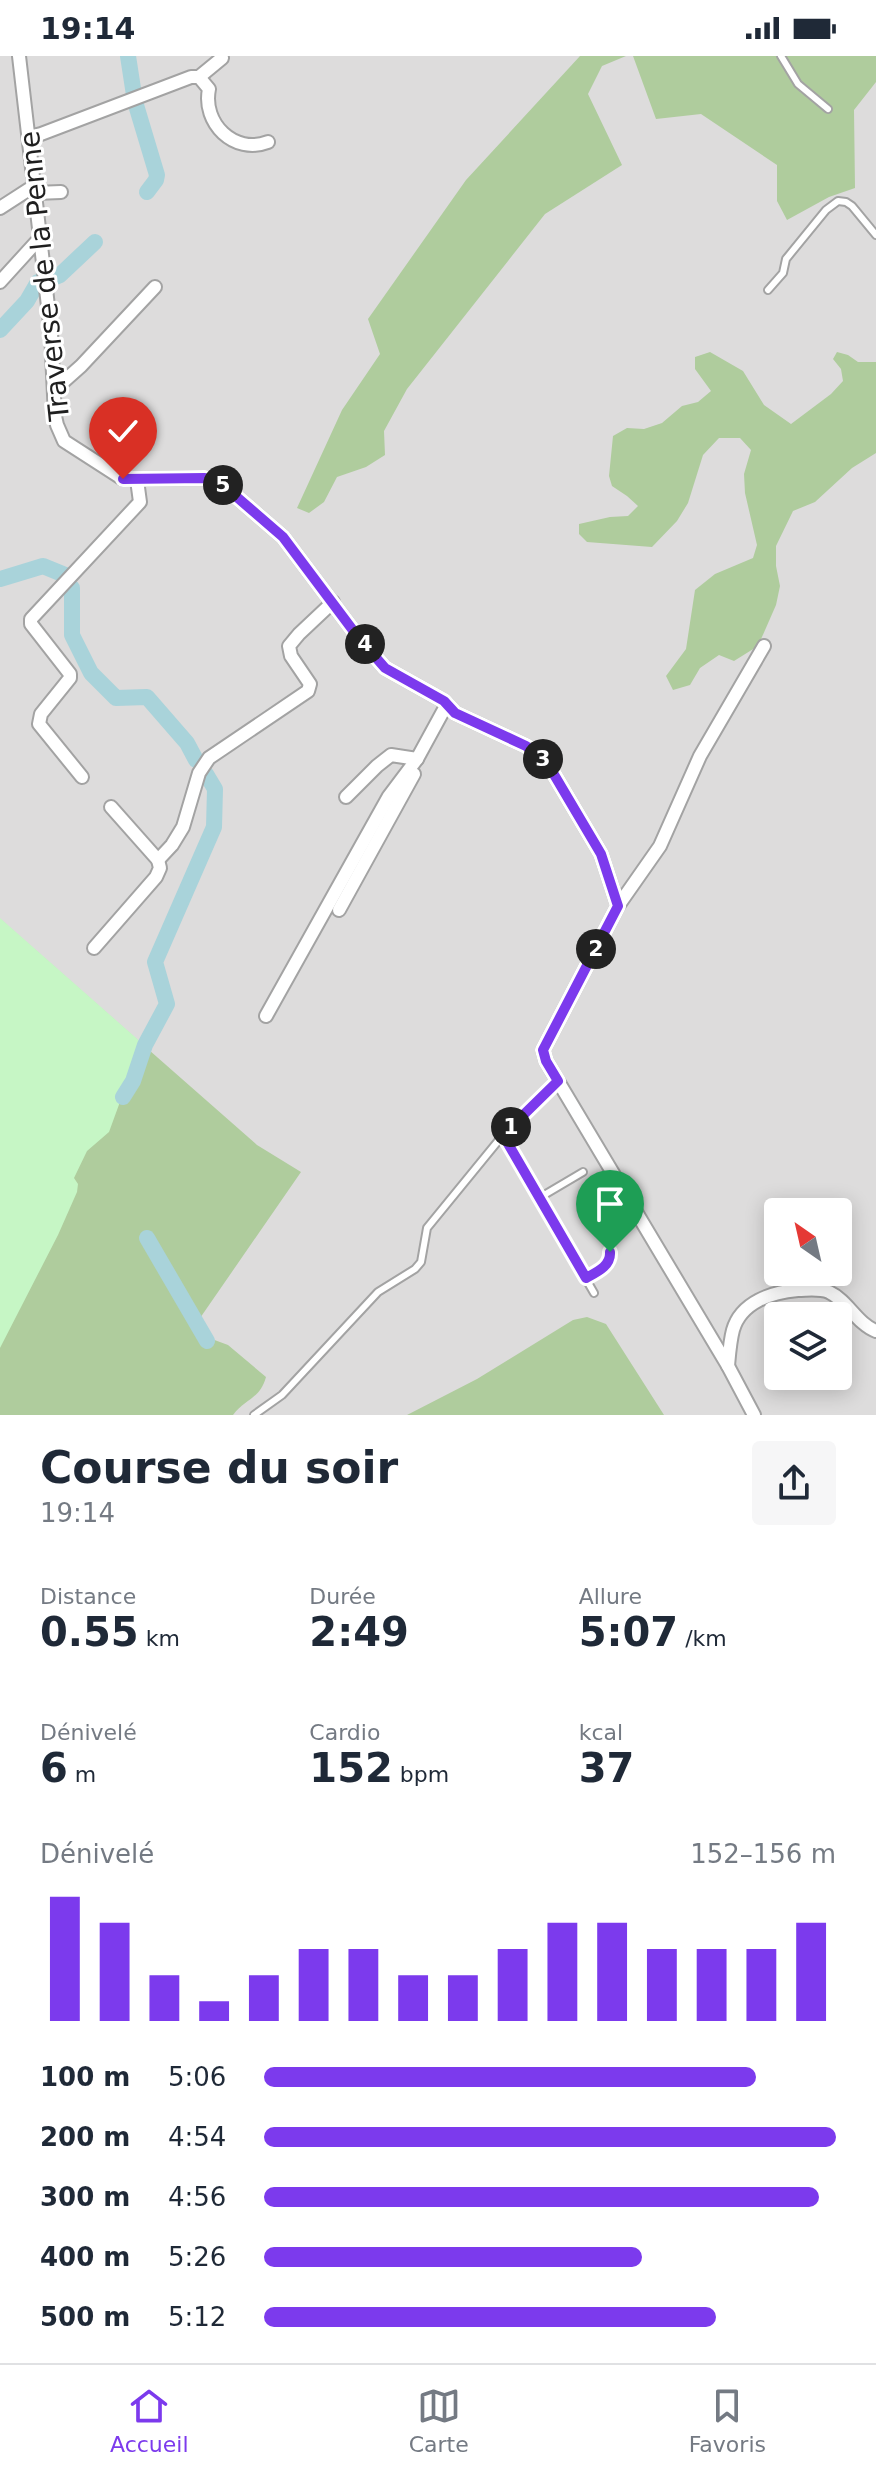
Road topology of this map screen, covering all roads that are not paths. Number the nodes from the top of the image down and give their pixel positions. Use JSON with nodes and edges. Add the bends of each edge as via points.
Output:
{"nodes":[{"id":1,"x":19,"y":56,"type":"edge"},
{"id":2,"x":781,"y":56,"type":"edge"},
{"id":3,"x":222,"y":58,"type":"edge"},
{"id":4,"x":199,"y":77,"type":"junction"},
{"id":5,"x":828,"y":109,"type":"dead end"},
{"id":6,"x":29,"y":137,"type":"junction"},
{"id":7,"x":268,"y":142,"type":"dead end"},
{"id":8,"x":35,"y":190,"type":"junction"},
{"id":9,"x":61,"y":192,"type":"dead end"},
{"id":10,"x":0,"y":208,"type":"edge"},
{"id":11,"x":876,"y":235,"type":"edge"},
{"id":12,"x":39,"y":239,"type":"junction"},
{"id":13,"x":0,"y":282,"type":"edge"},
{"id":14,"x":155,"y":287,"type":"dead end"},
{"id":15,"x":768,"y":290,"type":"dead end"},
{"id":16,"x":54,"y":390,"type":"junction"},
{"id":17,"x":137,"y":480,"type":"junction"},
{"id":18,"x":333,"y":602,"type":"junction"},
{"id":19,"x":764,"y":646,"type":"dead end"},
{"id":20,"x":447,"y":704,"type":"junction"},
{"id":21,"x":417,"y":759,"type":"junction"},
{"id":22,"x":82,"y":777,"type":"dead end"},
{"id":23,"x":346,"y":797,"type":"dead end"},
{"id":24,"x":111,"y":807,"type":"dead end"},
{"id":25,"x":158,"y":860,"type":"junction"},
{"id":26,"x":618,"y":906,"type":"junction"},
{"id":27,"x":339,"y":910,"type":"dead end"},
{"id":28,"x":94,"y":948,"type":"dead end"},
{"id":29,"x":266,"y":1016,"type":"dead end"},
{"id":30,"x":558,"y":1081,"type":"junction"},
{"id":31,"x":503,"y":1135,"type":"junction"},
{"id":32,"x":583,"y":1172,"type":"dead end"},
{"id":33,"x":539,"y":1198,"type":"junction"},
{"id":34,"x":610,"y":1252,"type":"dead end"},
{"id":35,"x":586,"y":1278,"type":"junction"},
{"id":36,"x":594,"y":1293,"type":"dead end"},
{"id":37,"x":876,"y":1331,"type":"edge"},
{"id":38,"x":728,"y":1366,"type":"junction"},
{"id":39,"x":254,"y":1415,"type":"edge"},
{"id":40,"x":754,"y":1415,"type":"edge"}],
"edges":[{"from":1,"to":6,"type":"street","name":"Traverse de la Penne"},
{"from":2,"to":5,"type":"lane","via":[[798,84]]},
{"from":3,"to":4,"type":"street"},
{"from":4,"to":6,"type":"street"},
{"from":4,"to":7,"type":"street","via":[[209,89],[208,111],[228,138],[242,145]]},
{"from":6,"to":8,"type":"street","name":"Traverse de la Penne"},
{"from":8,"to":9,"type":"street"},
{"from":8,"to":10,"type":"street"},
{"from":8,"to":12,"type":"street","name":"Traverse de la Penne"},
{"from":11,"to":15,"type":"lane","via":[[852,206],[838,201],[786,259],[783,273]]},
{"from":12,"to":13,"type":"street"},
{"from":12,"to":16,"type":"street","name":"Traverse de la Penne"},
{"from":14,"to":16,"type":"street"},
{"from":16,"to":17,"type":"street","name":"Traverse de la Penne","via":[[64,441],[123,479]]},
{"from":17,"to":18,"type":"street","name":"Traverse de la Penne","via":[[205,478],[224,486],[283,537]]},
{"from":17,"to":22,"type":"street","via":[[140,502],[31,619],[70,674],[39,724]]},
{"from":18,"to":20,"type":"street","name":"Traverse de la Penne","via":[[385,668]]},
{"from":18,"to":25,"type":"street","via":[[289,646],[310,684],[308,691],[209,758],[199,773],[183,827]]},
{"from":19,"to":26,"type":"street","via":[[700,756],[660,846]]},
{"from":20,"to":21,"type":"street"},
{"from":20,"to":26,"type":"street","name":"Traverse de la Penne","via":[[546,761],[601,854]]},
{"from":21,"to":23,"type":"street","via":[[391,755]]},
{"from":21,"to":27,"type":"street","via":[[413,776]]},
{"from":21,"to":29,"type":"street","via":[[389,796]]},
{"from":24,"to":25,"type":"street"},
{"from":25,"to":28,"type":"street","via":[[156,877]]},
{"from":26,"to":30,"type":"street","via":[[543,1050]]},
{"from":30,"to":31,"type":"lane"},
{"from":30,"to":38,"type":"street"},
{"from":31,"to":33,"type":"lane"},
{"from":31,"to":39,"type":"lane","via":[[427,1228],[415,1269],[378,1292],[282,1395]]},
{"from":32,"to":33,"type":"lane"},
{"from":33,"to":35,"type":"lane"},
{"from":34,"to":35,"type":"lane","via":[[606,1265]]},
{"from":35,"to":36,"type":"lane"},
{"from":37,"to":38,"type":"street","via":[[829,1292],[774,1293],[740,1316],[733,1328]]},
{"from":38,"to":40,"type":"street"}]}
